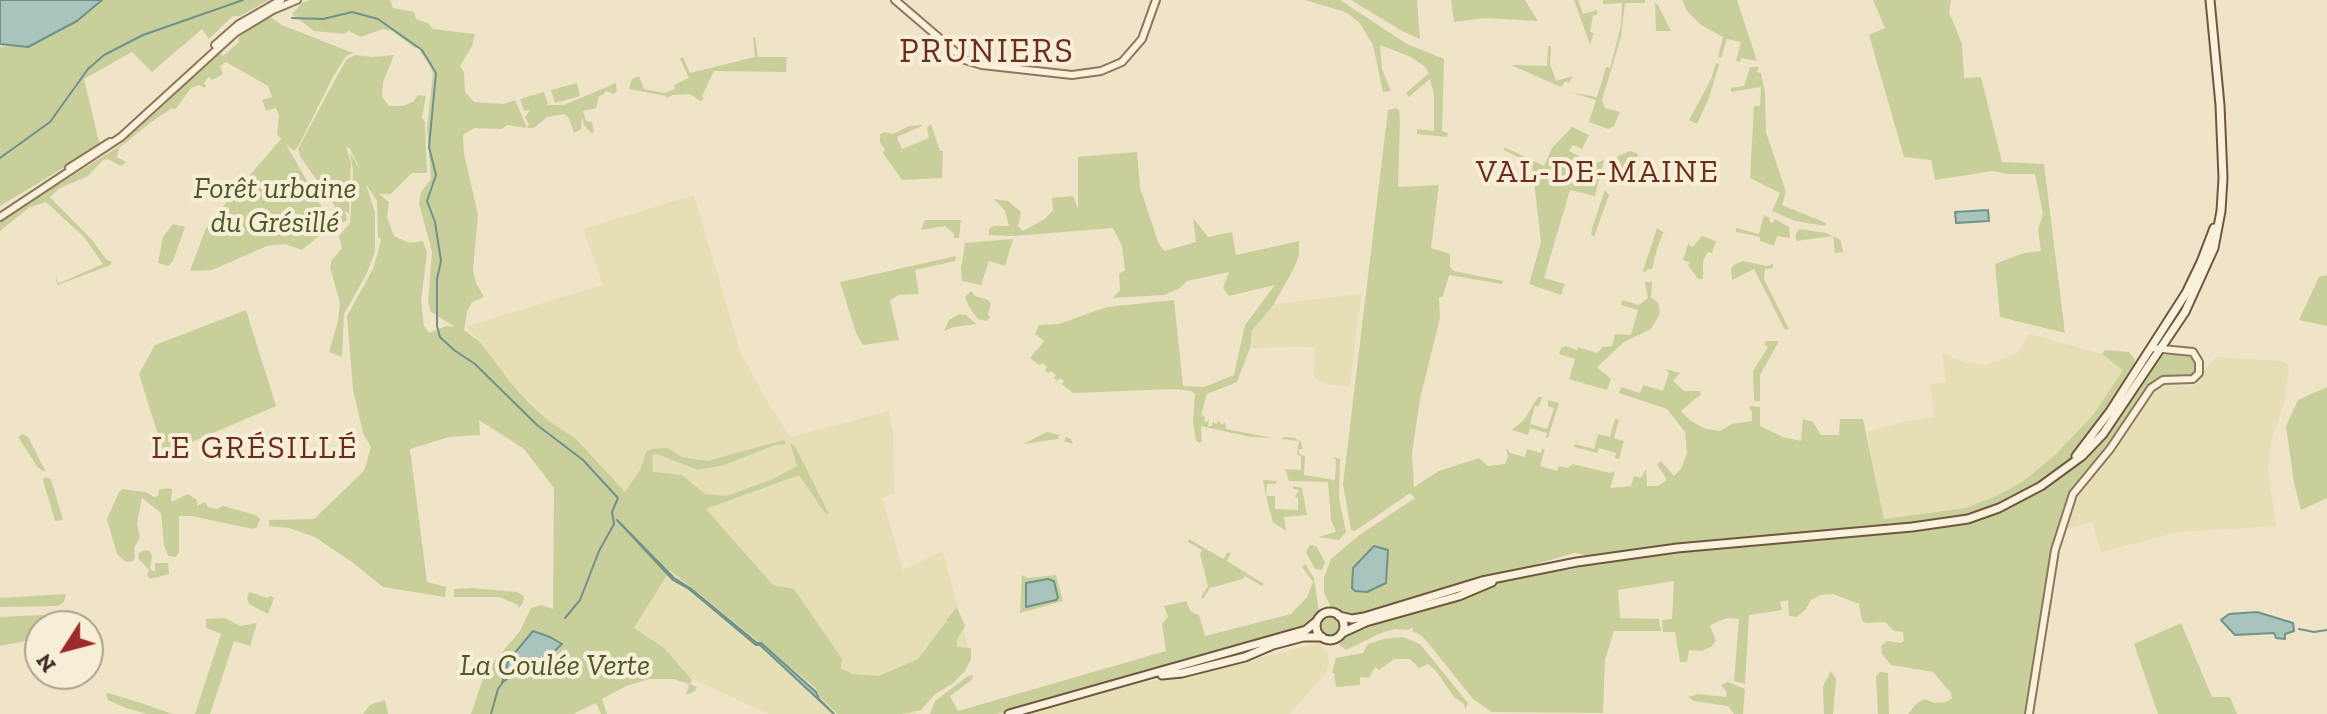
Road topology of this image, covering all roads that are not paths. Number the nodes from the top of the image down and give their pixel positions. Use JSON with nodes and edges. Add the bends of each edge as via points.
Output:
{"nodes":[{"id":1,"x":281,"y":0,"type":"edge"},
{"id":2,"x":297,"y":0,"type":"edge"},
{"id":3,"x":895,"y":0,"type":"edge"},
{"id":4,"x":1156,"y":0,"type":"edge"},
{"id":5,"x":2212,"y":0,"type":"edge"},
{"id":6,"x":0,"y":214,"type":"edge"},
{"id":7,"x":2156,"y":348,"type":"junction"},
{"id":8,"x":1498,"y":579,"type":"junction"},
{"id":9,"x":1339,"y":616,"type":"junction"},
{"id":10,"x":1317,"y":621,"type":"junction"},
{"id":11,"x":1342,"y":633,"type":"junction"},
{"id":12,"x":1322,"y":637,"type":"junction"},
{"id":13,"x":1144,"y":676,"type":"junction"},
{"id":14,"x":1009,"y":714,"type":"edge"},
{"id":15,"x":2029,"y":714,"type":"edge"}],
"edges":[{"from":1,"to":6,"type":"street","via":[[231,30],[118,136]]},
{"from":2,"to":6,"type":"street","via":[[235,33],[121,137]]},
{"from":3,"to":4,"type":"street","via":[[965,60],[1072,75],[1122,62],[1142,39]]},
{"from":5,"to":7,"type":"main road","via":[[2221,136],[2219,228],[2206,271],[2185,312]]},
{"from":7,"to":8,"type":"main road","via":[[2089,441],[2057,474],[2029,494],[1968,519],[1677,548]]},
{"from":7,"to":15,"type":"street","via":[[2193,352],[2199,373],[2187,381],[2163,380],[2151,388],[2073,494],[2055,550]]},
{"from":8,"to":9,"type":"main road","via":[[1364,617]]},
{"from":8,"to":11,"type":"main road"},
{"from":9,"to":10,"type":"main road","via":[[1329,612]]},
{"from":9,"to":11,"type":"main road"},
{"from":10,"to":12,"type":"main road"},
{"from":10,"to":13,"type":"main road","via":[[1306,630]]},
{"from":11,"to":12,"type":"main road","via":[[1332,640]]},
{"from":12,"to":13,"type":"main road","via":[[1303,637],[1182,673]]},
{"from":13,"to":14,"type":"main road"}]}
